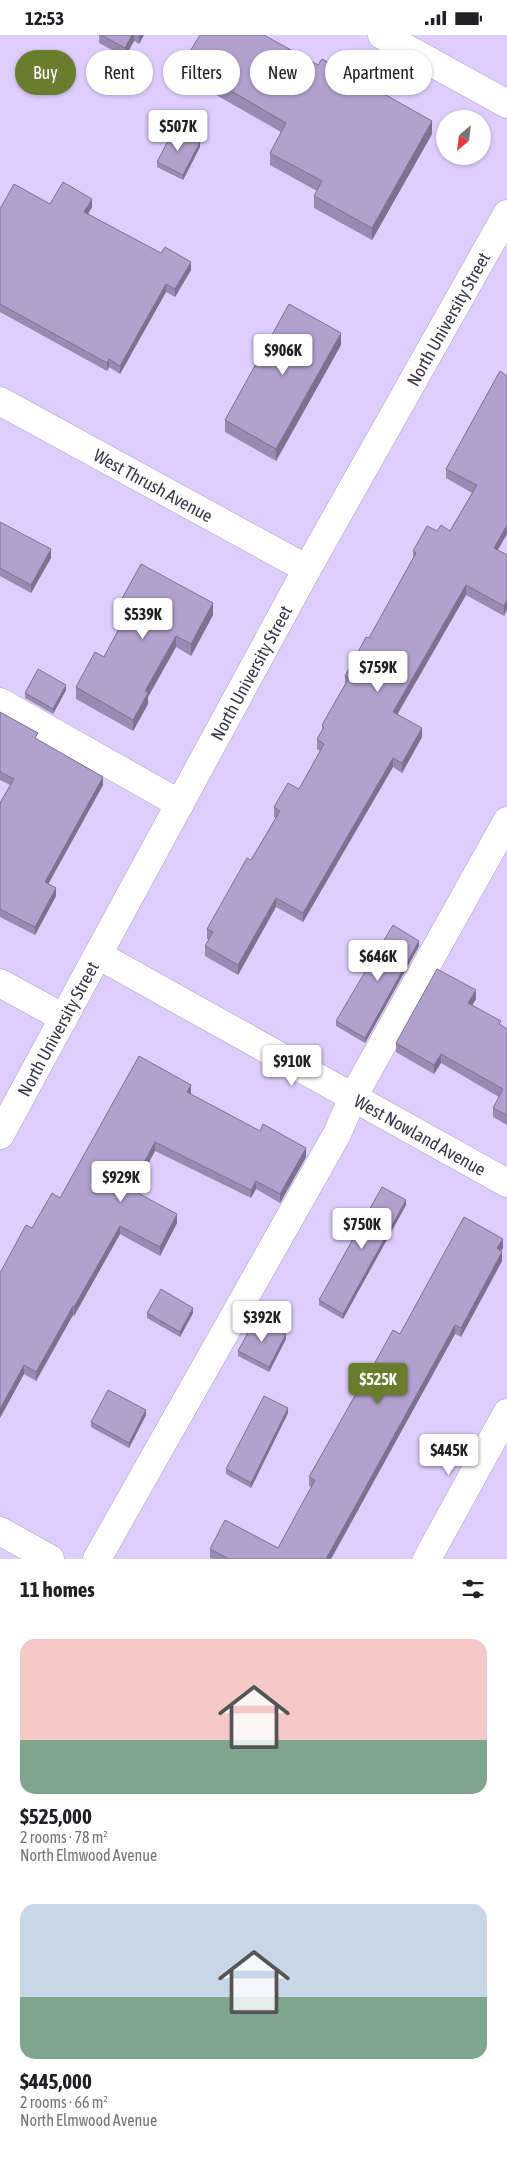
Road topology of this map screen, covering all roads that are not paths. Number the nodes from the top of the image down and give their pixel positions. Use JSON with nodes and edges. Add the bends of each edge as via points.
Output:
{"nodes":[{"id":1,"x":382,"y":35,"type":"edge"},
{"id":2,"x":507,"y":103,"type":"edge"},
{"id":3,"x":507,"y":214,"type":"edge"},
{"id":4,"x":0,"y":401,"type":"edge"},
{"id":5,"x":308,"y":569,"type":"junction"},
{"id":6,"x":0,"y":702,"type":"edge"},
{"id":7,"x":180,"y":804,"type":"junction"},
{"id":8,"x":507,"y":821,"type":"edge"},
{"id":9,"x":98,"y":955,"type":"junction"},
{"id":10,"x":0,"y":983,"type":"edge"},
{"id":11,"x":64,"y":1018,"type":"junction"},
{"id":12,"x":353,"y":1097,"type":"junction"},
{"id":13,"x":0,"y":1135,"type":"edge"},
{"id":14,"x":507,"y":1183,"type":"edge"},
{"id":15,"x":507,"y":1413,"type":"edge"},
{"id":16,"x":0,"y":1531,"type":"edge"},
{"id":17,"x":50,"y":1559,"type":"edge"},
{"id":18,"x":97,"y":1559,"type":"edge"},
{"id":19,"x":427,"y":1559,"type":"edge"}],
"edges":[{"from":1,"to":2,"type":"street"},
{"from":3,"to":5,"type":"street","name":"North University Street"},
{"from":4,"to":5,"type":"street","name":"West Thrush Avenue"},
{"from":5,"to":7,"type":"street","name":"North University Street"},
{"from":6,"to":7,"type":"street"},
{"from":7,"to":9,"type":"street","name":"North University Street"},
{"from":8,"to":12,"type":"street"},
{"from":9,"to":11,"type":"street","name":"North University Street"},
{"from":9,"to":12,"type":"street","name":"West Nowland Avenue"},
{"from":10,"to":11,"type":"street"},
{"from":11,"to":13,"type":"street","name":"North University Street"},
{"from":12,"to":14,"type":"street","name":"West Nowland Avenue"},
{"from":12,"to":18,"type":"street","via":[[337,1134]]},
{"from":15,"to":19,"type":"street"},
{"from":16,"to":17,"type":"street"}]}
